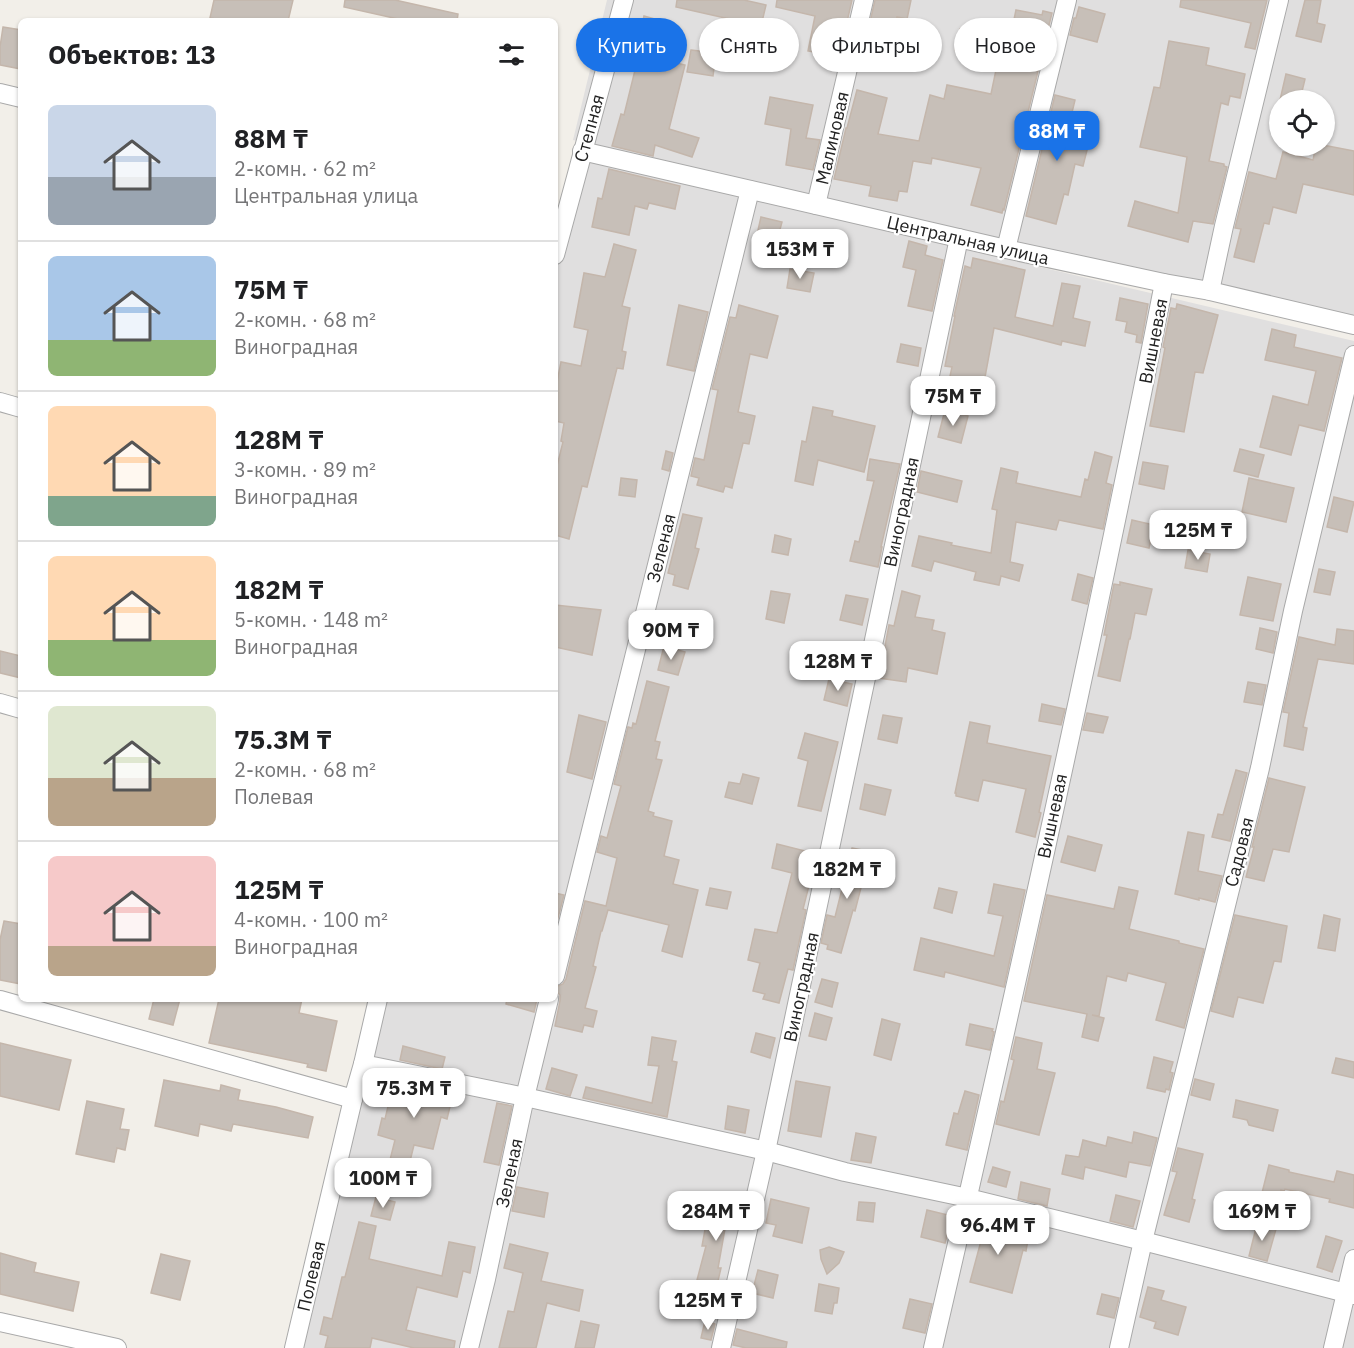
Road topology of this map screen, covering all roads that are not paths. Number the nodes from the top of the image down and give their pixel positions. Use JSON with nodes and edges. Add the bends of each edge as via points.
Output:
{"nodes":[{"id":1,"x":624,"y":0,"type":"edge"},
{"id":2,"x":864,"y":0,"type":"edge"},
{"id":3,"x":1067,"y":0,"type":"edge"},
{"id":4,"x":1279,"y":0,"type":"edge"},
{"id":5,"x":0,"y":93,"type":"edge"},
{"id":6,"x":18,"y":97,"type":"edge"},
{"id":7,"x":582,"y":151,"type":"junction"},
{"id":8,"x":750,"y":190,"type":"junction"},
{"id":9,"x":816,"y":205,"type":"junction"},
{"id":10,"x":560,"y":211,"type":"edge"},
{"id":11,"x":558,"y":229,"type":"edge"},
{"id":12,"x":959,"y":238,"type":"junction"},
{"id":13,"x":1006,"y":249,"type":"junction"},
{"id":14,"x":1164,"y":284,"type":"junction"},
{"id":15,"x":1210,"y":291,"type":"junction"},
{"id":16,"x":1354,"y":325,"type":"edge"},
{"id":17,"x":1354,"y":355,"type":"edge"},
{"id":18,"x":0,"y":402,"type":"edge"},
{"id":19,"x":18,"y":407,"type":"edge"},
{"id":20,"x":0,"y":704,"type":"edge"},
{"id":21,"x":18,"y":708,"type":"edge"},
{"id":22,"x":558,"y":964,"type":"edge"},
{"id":23,"x":0,"y":1000,"type":"edge"},
{"id":24,"x":377,"y":1002,"type":"edge"},
{"id":25,"x":548,"y":1002,"type":"edge"},
{"id":26,"x":363,"y":1064,"type":"junction"},
{"id":27,"x":525,"y":1096,"type":"junction"},
{"id":28,"x":353,"y":1099,"type":"junction"},
{"id":29,"x":766,"y":1151,"type":"junction"},
{"id":30,"x":968,"y":1198,"type":"junction"},
{"id":31,"x":1143,"y":1241,"type":"junction"},
{"id":32,"x":1354,"y":1259,"type":"edge"},
{"id":33,"x":1350,"y":1294,"type":"edge"},
{"id":34,"x":0,"y":1322,"type":"edge"},
{"id":35,"x":117,"y":1348,"type":"edge"},
{"id":36,"x":294,"y":1348,"type":"edge"},
{"id":37,"x":469,"y":1348,"type":"edge"},
{"id":38,"x":721,"y":1348,"type":"edge"},
{"id":39,"x":933,"y":1348,"type":"edge"},
{"id":40,"x":1119,"y":1348,"type":"edge"},
{"id":41,"x":1333,"y":1348,"type":"edge"}],
"edges":[{"from":1,"to":7,"type":"street","name":"Степная"},
{"from":2,"to":9,"type":"street","name":"Малиновая"},
{"from":3,"to":13,"type":"street"},
{"from":4,"to":15,"type":"street"},
{"from":5,"to":6,"type":"street"},
{"from":7,"to":8,"type":"street","name":"Центральная улица"},
{"from":7,"to":10,"type":"street","name":"Степная"},
{"from":8,"to":9,"type":"street","name":"Центральная улица"},
{"from":8,"to":22,"type":"street","name":"Зеленая"},
{"from":9,"to":12,"type":"street","name":"Центральная улица"},
{"from":10,"to":11,"type":"street","name":"Степная"},
{"from":12,"to":13,"type":"street","name":"Центральная улица"},
{"from":12,"to":29,"type":"street","name":"Виноградная"},
{"from":13,"to":14,"type":"street","name":"Центральная улица"},
{"from":14,"to":15,"type":"street","name":"Центральная улица"},
{"from":14,"to":30,"type":"street","name":"Вишневая"},
{"from":15,"to":16,"type":"street","name":"Центральная улица"},
{"from":17,"to":31,"type":"street","name":"Садовая","via":[[1260,768]]},
{"from":18,"to":19,"type":"street"},
{"from":20,"to":21,"type":"street"},
{"from":23,"to":28,"type":"street"},
{"from":24,"to":26,"type":"street"},
{"from":25,"to":27,"type":"street","name":"Зеленая"},
{"from":26,"to":27,"type":"street"},
{"from":26,"to":28,"type":"street","name":"Полевая"},
{"from":27,"to":29,"type":"street"},
{"from":27,"to":37,"type":"street","name":"Зеленая"},
{"from":28,"to":36,"type":"street","name":"Полевая"},
{"from":29,"to":30,"type":"street"},
{"from":29,"to":38,"type":"street","name":"Виноградная"},
{"from":30,"to":31,"type":"street"},
{"from":30,"to":39,"type":"street","name":"Вишневая"},
{"from":31,"to":33,"type":"street"},
{"from":31,"to":40,"type":"street","name":"Садовая"},
{"from":32,"to":33,"type":"street"},
{"from":33,"to":41,"type":"street"},
{"from":34,"to":35,"type":"street"}]}
